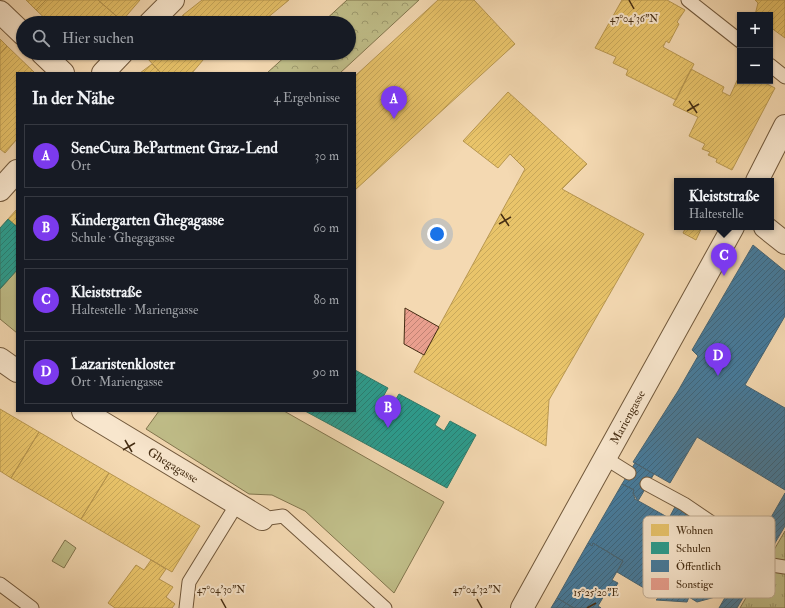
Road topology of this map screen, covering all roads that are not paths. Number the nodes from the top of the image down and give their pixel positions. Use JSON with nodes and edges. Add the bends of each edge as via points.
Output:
{"nodes":[{"id":1,"x":173,"y":0,"type":"edge"},
{"id":2,"x":688,"y":0,"type":"edge"},
{"id":3,"x":0,"y":12,"type":"edge"},
{"id":4,"x":157,"y":16,"type":"edge"},
{"id":5,"x":16,"y":27,"type":"edge"},
{"id":6,"x":737,"y":39,"type":"edge"},
{"id":7,"x":49,"y":60,"type":"edge"},
{"id":8,"x":115,"y":60,"type":"edge"},
{"id":9,"x":773,"y":67,"type":"edge"},
{"id":10,"x":62,"y":72,"type":"edge"},
{"id":11,"x":104,"y":72,"type":"edge"},
{"id":12,"x":785,"y":77,"type":"edge"},
{"id":13,"x":785,"y":126,"type":"edge"},
{"id":14,"x":16,"y":172,"type":"edge"},
{"id":15,"x":759,"y":178,"type":"edge"},
{"id":16,"x":0,"y":190,"type":"edge"},
{"id":17,"x":731,"y":230,"type":"edge"},
{"id":18,"x":769,"y":230,"type":"edge"},
{"id":19,"x":785,"y":243,"type":"edge"},
{"id":20,"x":0,"y":359,"type":"edge"},
{"id":21,"x":16,"y":370,"type":"edge"},
{"id":22,"x":85,"y":412,"type":"edge"},
{"id":23,"x":605,"y":458,"type":"junction"},
{"id":24,"x":629,"y":473,"type":"dead end"},
{"id":25,"x":647,"y":484,"type":"dead end"},
{"id":26,"x":237,"y":504,"type":"junction"},
{"id":27,"x":702,"y":516,"type":"edge"},
{"id":28,"x":262,"y":519,"type":"joint"},
{"id":29,"x":775,"y":565,"type":"edge"},
{"id":30,"x":785,"y":567,"type":"edge"},
{"id":31,"x":0,"y":584,"type":"edge"},
{"id":32,"x":32,"y":608,"type":"edge"},
{"id":33,"x":186,"y":608,"type":"edge"},
{"id":34,"x":385,"y":608,"type":"edge"},
{"id":35,"x":522,"y":608,"type":"edge"}],
"edges":[{"from":1,"to":4,"type":"street"},
{"from":2,"to":6,"type":"lane"},
{"from":3,"to":5,"type":"street"},
{"from":7,"to":10,"type":"street"},
{"from":8,"to":11,"type":"street"},
{"from":9,"to":12,"type":"lane"},
{"from":13,"to":15,"type":"street"},
{"from":14,"to":16,"type":"street"},
{"from":17,"to":23,"type":"street","name":"Mariengasse"},
{"from":18,"to":19,"type":"street"},
{"from":20,"to":21,"type":"street"},
{"from":22,"to":26,"type":"street","name":"Ghegagasse"},
{"from":23,"to":24,"type":"lane"},
{"from":23,"to":35,"type":"street","name":"Mariengasse"},
{"from":25,"to":27,"type":"lane"},
{"from":26,"to":28,"type":"street","name":"Ghegagasse"},
{"from":26,"to":33,"type":"lane","via":[[189,582]]},
{"from":28,"to":34,"type":"lane","via":[[283,516]]},
{"from":29,"to":30,"type":"lane"},
{"from":31,"to":32,"type":"lane"}]}
